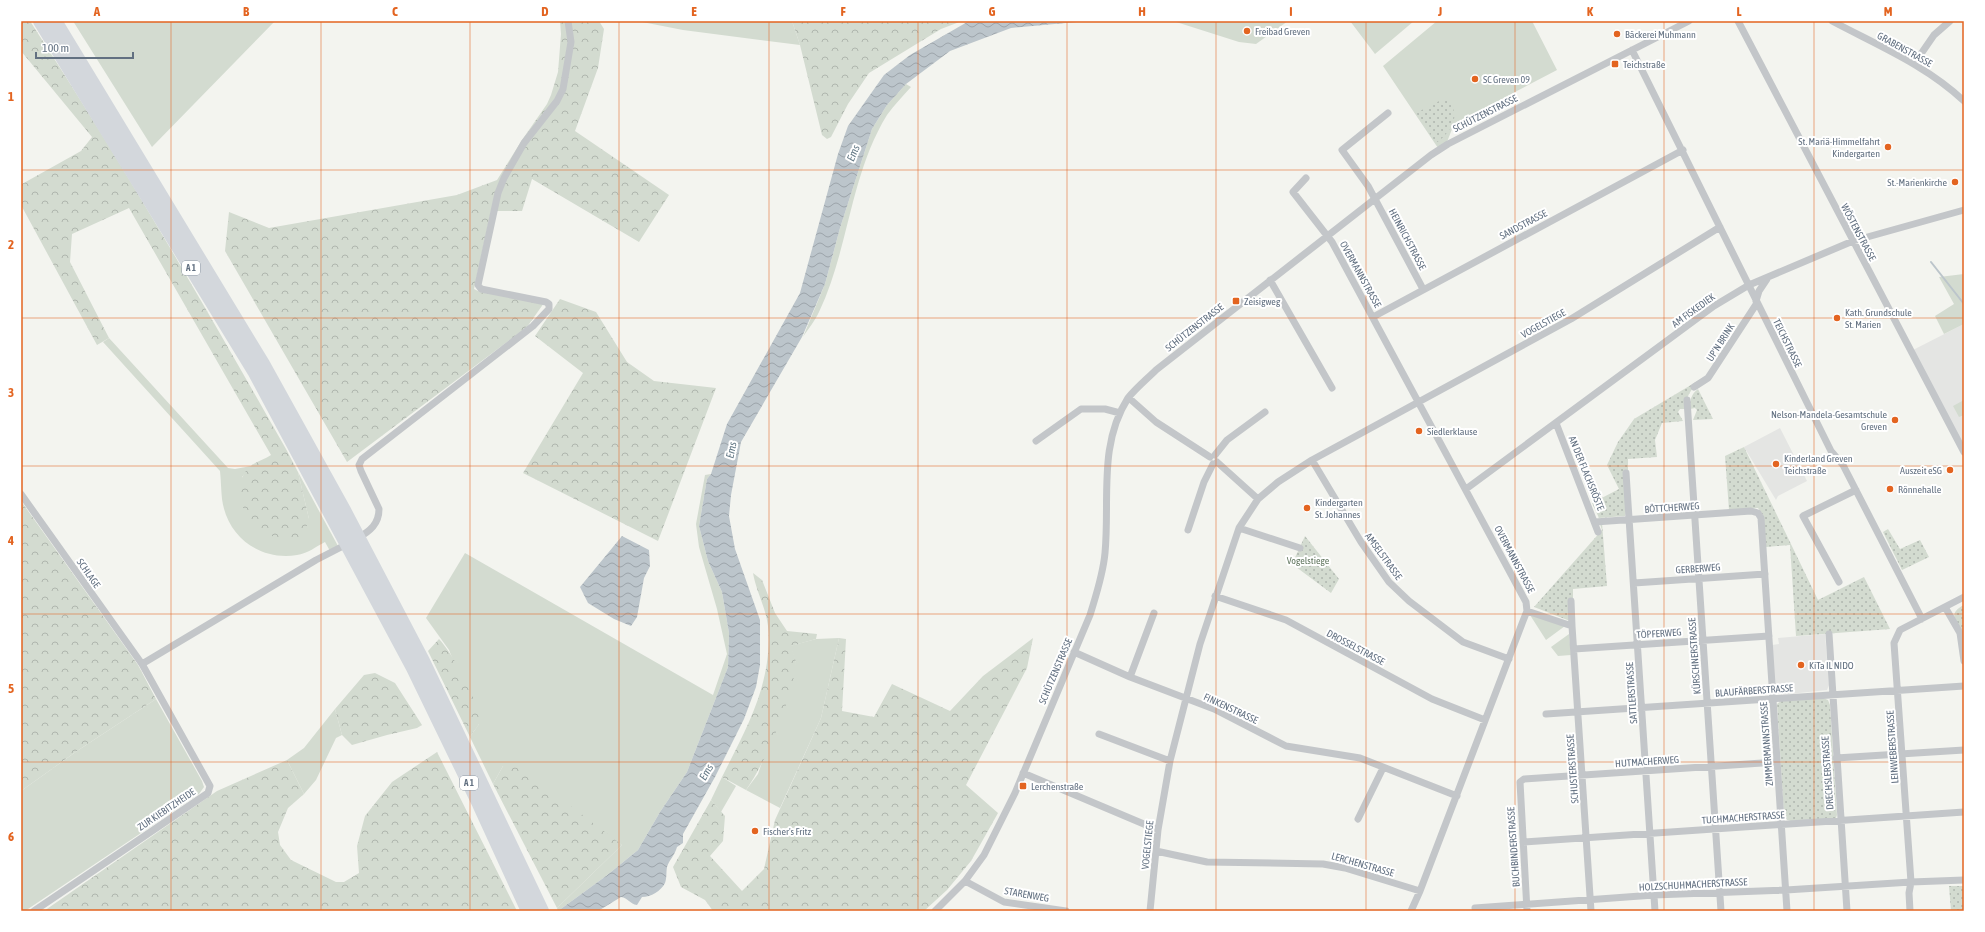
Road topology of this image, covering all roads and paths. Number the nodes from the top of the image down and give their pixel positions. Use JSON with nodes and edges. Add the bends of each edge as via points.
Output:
{"nodes":[{"id":1,"x":40,"y":21,"type":"edge"},
{"id":2,"x":55,"y":21,"type":"edge"},
{"id":3,"x":568,"y":21,"type":"edge"},
{"id":4,"x":1689,"y":21,"type":"edge"},
{"id":5,"x":1738,"y":21,"type":"edge"},
{"id":6,"x":1832,"y":21,"type":"edge"},
{"id":7,"x":1950,"y":21,"type":"edge"},
{"id":8,"x":1632,"y":50,"type":"junction"},
{"id":9,"x":1914,"y":64,"type":"junction"},
{"id":10,"x":1964,"y":101,"type":"edge"},
{"id":11,"x":1388,"y":113,"type":"dead end"},
{"id":12,"x":1683,"y":150,"type":"junction"},
{"id":13,"x":1306,"y":178,"type":"dead end"},
{"id":14,"x":1375,"y":198,"type":"junction"},
{"id":15,"x":1964,"y":210,"type":"edge"},
{"id":16,"x":1720,"y":227,"type":"junction"},
{"id":17,"x":1327,"y":235,"type":"junction"},
{"id":18,"x":1853,"y":241,"type":"junction"},
{"id":19,"x":1769,"y":277,"type":"junction"},
{"id":20,"x":1270,"y":280,"type":"junction"},
{"id":21,"x":1749,"y":285,"type":"junction"},
{"id":22,"x":1423,"y":289,"type":"junction"},
{"id":23,"x":1756,"y":302,"type":"junction"},
{"id":24,"x":1373,"y":317,"type":"junction"},
{"id":25,"x":1694,"y":387,"type":"dead end"},
{"id":26,"x":1332,"y":388,"type":"dead end"},
{"id":27,"x":1129,"y":398,"type":"junction"},
{"id":28,"x":1687,"y":400,"type":"dead end"},
{"id":29,"x":1418,"y":402,"type":"junction"},
{"id":30,"x":1265,"y":412,"type":"dead end"},
{"id":31,"x":1120,"y":413,"type":"junction"},
{"id":32,"x":1556,"y":423,"type":"junction"},
{"id":33,"x":1036,"y":441,"type":"dead end"},
{"id":34,"x":1964,"y":452,"type":"edge"},
{"id":35,"x":1214,"y":460,"type":"junction"},
{"id":36,"x":1312,"y":460,"type":"junction"},
{"id":37,"x":1626,"y":473,"type":"dead end"},
{"id":38,"x":1466,"y":489,"type":"junction"},
{"id":39,"x":1856,"y":490,"type":"junction"},
{"id":40,"x":21,"y":494,"type":"edge"},
{"id":41,"x":1258,"y":499,"type":"junction"},
{"id":42,"x":1750,"y":511,"type":"joint"},
{"id":43,"x":340,"y":515,"type":"junction"},
{"id":44,"x":1695,"y":515,"type":"junction"},
{"id":45,"x":1629,"y":520,"type":"junction"},
{"id":46,"x":1595,"y":522,"type":"junction"},
{"id":47,"x":1239,"y":528,"type":"junction"},
{"id":48,"x":1188,"y":530,"type":"dead end"},
{"id":49,"x":1598,"y":532,"type":"dead end"},
{"id":50,"x":1300,"y":548,"type":"dead end"},
{"id":51,"x":1765,"y":574,"type":"junction"},
{"id":52,"x":1699,"y":578,"type":"junction"},
{"id":53,"x":1839,"y":582,"type":"dead end"},
{"id":54,"x":1634,"y":583,"type":"junction"},
{"id":55,"x":1215,"y":596,"type":"junction"},
{"id":56,"x":1964,"y":597,"type":"edge"},
{"id":57,"x":1571,"y":601,"type":"dead end"},
{"id":58,"x":1945,"y":607,"type":"junction"},
{"id":59,"x":1527,"y":611,"type":"junction"},
{"id":60,"x":1154,"y":613,"type":"dead end"},
{"id":61,"x":1922,"y":619,"type":"junction"},
{"id":62,"x":1572,"y":626,"type":"junction"},
{"id":63,"x":1829,"y":634,"type":"dead end"},
{"id":64,"x":1769,"y":636,"type":"junction"},
{"id":65,"x":1703,"y":640,"type":"junction"},
{"id":66,"x":1637,"y":645,"type":"junction"},
{"id":67,"x":1574,"y":649,"type":"junction"},
{"id":68,"x":1074,"y":652,"type":"junction"},
{"id":69,"x":1509,"y":660,"type":"junction"},
{"id":70,"x":1964,"y":661,"type":"edge"},
{"id":71,"x":142,"y":664,"type":"junction"},
{"id":72,"x":1130,"y":677,"type":"junction"},
{"id":73,"x":1964,"y":686,"type":"edge"},
{"id":74,"x":1898,"y":692,"type":"junction"},
{"id":75,"x":1832,"y":695,"type":"junction"},
{"id":76,"x":1184,"y":698,"type":"junction"},
{"id":77,"x":1773,"y":699,"type":"junction"},
{"id":78,"x":1708,"y":703,"type":"junction"},
{"id":79,"x":1642,"y":708,"type":"junction"},
{"id":80,"x":1579,"y":712,"type":"junction"},
{"id":81,"x":1546,"y":714,"type":"dead end"},
{"id":82,"x":1485,"y":720,"type":"junction"},
{"id":83,"x":1099,"y":734,"type":"dead end"},
{"id":84,"x":1964,"y":750,"type":"edge"},
{"id":85,"x":1902,"y":753,"type":"junction"},
{"id":86,"x":1836,"y":758,"type":"junction"},
{"id":87,"x":1170,"y":761,"type":"junction"},
{"id":88,"x":1777,"y":762,"type":"junction"},
{"id":89,"x":1712,"y":766,"type":"junction"},
{"id":90,"x":1383,"y":768,"type":"junction"},
{"id":91,"x":1646,"y":771,"type":"junction"},
{"id":92,"x":1023,"y":773,"type":"junction"},
{"id":93,"x":1582,"y":775,"type":"junction"},
{"id":94,"x":1520,"y":782,"type":"joint"},
{"id":95,"x":1457,"y":796,"type":"junction"},
{"id":96,"x":1964,"y":812,"type":"edge"},
{"id":97,"x":1907,"y":816,"type":"junction"},
{"id":98,"x":1358,"y":819,"type":"dead end"},
{"id":99,"x":1840,"y":821,"type":"junction"},
{"id":100,"x":1782,"y":824,"type":"junction"},
{"id":101,"x":1716,"y":829,"type":"junction"},
{"id":102,"x":1158,"y":830,"type":"junction"},
{"id":103,"x":1650,"y":833,"type":"junction"},
{"id":104,"x":1586,"y":837,"type":"junction"},
{"id":105,"x":1523,"y":842,"type":"junction"},
{"id":106,"x":1156,"y":851,"type":"junction"},
{"id":107,"x":1964,"y":880,"type":"edge"},
{"id":108,"x":965,"y":881,"type":"junction"},
{"id":109,"x":1911,"y":882,"type":"junction"},
{"id":110,"x":1845,"y":885,"type":"junction"},
{"id":111,"x":1786,"y":890,"type":"junction"},
{"id":112,"x":1420,"y":891,"type":"junction"},
{"id":113,"x":1720,"y":893,"type":"junction"},
{"id":114,"x":1654,"y":895,"type":"junction"},
{"id":115,"x":1590,"y":900,"type":"junction"},
{"id":116,"x":529,"y":901,"type":"edge"},
{"id":117,"x":1475,"y":908,"type":"dead end"},
{"id":118,"x":1527,"y":908,"type":"edge"},
{"id":119,"x":34,"y":911,"type":"edge"},
{"id":120,"x":542,"y":911,"type":"edge"},
{"id":121,"x":935,"y":911,"type":"edge"},
{"id":122,"x":1066,"y":911,"type":"edge"},
{"id":123,"x":1150,"y":911,"type":"edge"},
{"id":124,"x":1411,"y":911,"type":"edge"},
{"id":125,"x":1591,"y":911,"type":"edge"},
{"id":126,"x":1655,"y":911,"type":"edge"},
{"id":127,"x":1721,"y":911,"type":"edge"},
{"id":128,"x":1787,"y":911,"type":"edge"},
{"id":129,"x":1846,"y":911,"type":"edge"},
{"id":130,"x":1910,"y":911,"type":"edge"}],
"edges":[{"from":1,"to":43,"type":"highway","number":"A 1"},
{"from":2,"to":43,"type":"highway","number":"A 1","via":[[263,364]]},
{"from":3,"to":71,"type":"street","via":[[571,42],[563,89],[557,101],[524,143],[504,178],[498,193],[478,285],[481,289],[546,302],[549,304],[546,314],[362,459],[359,465],[361,471],[379,508],[379,515],[371,530]]},
{"from":4,"to":8,"type":"street","name":"SCHÜTZENSTRASSE"},
{"from":5,"to":18,"type":"street","name":"WÖSTENSTRASSE"},
{"from":6,"to":9,"type":"street","name":"GRABENSTRASSE"},
{"from":7,"to":9,"type":"street","via":[[1934,35]]},
{"from":8,"to":12,"type":"street","name":"TEICHSTRASSE"},
{"from":8,"to":14,"type":"street","name":"SCHÜTZENSTRASSE","via":[[1448,144]]},
{"from":9,"to":10,"type":"street","name":"GRABENSTRASSE"},
{"from":11,"to":14,"type":"street","name":"HEINRICHSTRASSE","via":[[1342,150]]},
{"from":12,"to":16,"type":"street","name":"TEICHSTRASSE"},
{"from":12,"to":22,"type":"street","name":"SANDSTRASSE"},
{"from":13,"to":17,"type":"street","via":[[1293,192]]},
{"from":14,"to":17,"type":"street","name":"SCHÜTZENSTRASSE"},
{"from":14,"to":22,"type":"street","name":"HEINRICHSTRASSE"},
{"from":15,"to":18,"type":"street","name":"AM FISKEDIEK"},
{"from":16,"to":21,"type":"street","name":"TEICHSTRASSE"},
{"from":16,"to":29,"type":"street","name":"VOGELSTIEGE","via":[[1571,319]]},
{"from":17,"to":20,"type":"street","name":"SCHÜTZENSTRASSE"},
{"from":17,"to":24,"type":"street","name":"OVERMANNSTRASSE"},
{"from":18,"to":19,"type":"street","name":"AM FISKEDIEK"},
{"from":18,"to":34,"type":"street","name":"WÖSTENSTRASSE"},
{"from":19,"to":21,"type":"street","name":"AM FISKEDIEK"},
{"from":19,"to":23,"type":"street","name":"UP'N BRINK","via":[[1761,288]]},
{"from":20,"to":26,"type":"street"},
{"from":20,"to":27,"type":"street","name":"SCHÜTZENSTRASSE","via":[[1156,370]]},
{"from":21,"to":23,"type":"street","name":"TEICHSTRASSE"},
{"from":21,"to":32,"type":"street","name":"AM FISKEDIEK","via":[[1714,306]]},
{"from":22,"to":24,"type":"street","name":"SANDSTRASSE"},
{"from":23,"to":25,"type":"street","name":"UP'N BRINK","via":[[1708,378]]},
{"from":23,"to":39,"type":"street","name":"TEICHSTRASSE","via":[[1831,451],[1843,465]]},
{"from":24,"to":29,"type":"street","name":"OVERMANNSTRASSE"},
{"from":27,"to":31,"type":"street","name":"SCHÜTZENSTRASSE"},
{"from":27,"to":35,"type":"street","via":[[1156,422]]},
{"from":28,"to":44,"type":"street","name":"KÜRSCHNERSTRASSE"},
{"from":29,"to":36,"type":"street","name":"VOGELSTIEGE"},
{"from":29,"to":38,"type":"street","name":"OVERMANNSTRASSE"},
{"from":30,"to":35,"type":"street","via":[[1228,440]]},
{"from":31,"to":33,"type":"street","via":[[1105,409],[1081,409]]},
{"from":31,"to":68,"type":"street","name":"SCHÜTZENSTRASSE","via":[[1114,426],[1108,453],[1103,569],[1090,615]]},
{"from":32,"to":38,"type":"street","name":"AM FISKEDIEK"},
{"from":32,"to":46,"type":"street","name":"AN DER FLACHSRÖSTE"},
{"from":35,"to":41,"type":"street"},
{"from":35,"to":48,"type":"street"},
{"from":36,"to":41,"type":"street","name":"VOGELSTIEGE","via":[[1278,482]]},
{"from":36,"to":69,"type":"street","name":"AMSELSTRASSE","via":[[1360,542],[1389,582],[1408,601],[1463,642]]},
{"from":37,"to":45,"type":"street","name":"SATTLERSTRASSE"},
{"from":38,"to":59,"type":"street","name":"OVERMANNSTRASSE","via":[[1522,593]]},
{"from":39,"to":53,"type":"street","via":[[1803,516]]},
{"from":39,"to":61,"type":"street","name":"TEICHSTRASSE"},
{"from":40,"to":71,"type":"street","name":"SCHLAGE"},
{"from":41,"to":47,"type":"street","name":"VOGELSTIEGE"},
{"from":42,"to":44,"type":"street","name":"BÖTTCHERWEG"},
{"from":42,"to":51,"type":"street","name":"ZIMMERMANNSTRASSE","via":[[1758,513],[1761,518]]},
{"from":43,"to":116,"type":"highway","number":"A 1","via":[[418,665],[479,804]]},
{"from":44,"to":45,"type":"street","name":"BÖTTCHERWEG"},
{"from":44,"to":52,"type":"street","name":"KÜRSCHNERSTRASSE"},
{"from":45,"to":46,"type":"street","name":"BÖTTCHERWEG"},
{"from":45,"to":54,"type":"street","name":"SATTLERSTRASSE"},
{"from":46,"to":49,"type":"street","name":"AN DER FLACHSRÖSTE"},
{"from":47,"to":50,"type":"street"},
{"from":47,"to":55,"type":"street","name":"VOGELSTIEGE"},
{"from":51,"to":52,"type":"street","name":"GERBERWEG"},
{"from":51,"to":64,"type":"street","name":"ZIMMERMANNSTRASSE"},
{"from":52,"to":54,"type":"street","name":"GERBERWEG"},
{"from":52,"to":65,"type":"street","name":"KÜRSCHNERSTRASSE"},
{"from":54,"to":66,"type":"street","name":"SATTLERSTRASSE"},
{"from":55,"to":76,"type":"street","name":"VOGELSTIEGE"},
{"from":55,"to":82,"type":"street","name":"DROSSELSTRASSE","via":[[1286,620],[1432,699]]},
{"from":56,"to":58,"type":"street","name":"LEINWEBERSTRASSE"},
{"from":57,"to":62,"type":"street","name":"SCHUSTERSTRASSE"},
{"from":58,"to":61,"type":"street","name":"LEINWEBERSTRASSE"},
{"from":58,"to":70,"type":"street","via":[[1960,633]]},
{"from":59,"to":62,"type":"street"},
{"from":59,"to":69,"type":"street"},
{"from":60,"to":72,"type":"street"},
{"from":61,"to":74,"type":"street","name":"LEINWEBERSTRASSE","via":[[1900,630],[1894,643]]},
{"from":62,"to":67,"type":"street","name":"SCHUSTERSTRASSE"},
{"from":63,"to":75,"type":"street","name":"DRECHSLERSTRASSE"},
{"from":64,"to":65,"type":"street","name":"TÖPFERWEG"},
{"from":64,"to":77,"type":"street","name":"ZIMMERMANNSTRASSE"},
{"from":65,"to":66,"type":"street","name":"TÖPFERWEG"},
{"from":65,"to":78,"type":"street","name":"KÜRSCHNERSTRASSE"},
{"from":66,"to":67,"type":"street","name":"TÖPFERWEG"},
{"from":66,"to":79,"type":"street","name":"SATTLERSTRASSE"},
{"from":67,"to":80,"type":"street","name":"SCHUSTERSTRASSE"},
{"from":68,"to":72,"type":"street","name":"FINKENSTRASSE"},
{"from":68,"to":92,"type":"street","name":"SCHÜTZENSTRASSE"},
{"from":69,"to":82,"type":"street"},
{"from":71,"to":119,"type":"street","name":"ZUR KIEBITZHEIDE","via":[[210,786],[208,793]]},
{"from":72,"to":76,"type":"street","name":"FINKENSTRASSE"},
{"from":73,"to":74,"type":"street","name":"BLAUFÄRBERSTRASSE"},
{"from":74,"to":75,"type":"street","name":"BLAUFÄRBERSTRASSE"},
{"from":74,"to":85,"type":"street","name":"LEINWEBERSTRASSE"},
{"from":75,"to":77,"type":"street","name":"BLAUFÄRBERSTRASSE"},
{"from":75,"to":86,"type":"street","name":"DRECHSLERSTRASSE"},
{"from":76,"to":87,"type":"street","name":"VOGELSTIEGE"},
{"from":76,"to":90,"type":"street","name":"FINKENSTRASSE","via":[[1214,709],[1286,746],[1360,758]]},
{"from":77,"to":78,"type":"street","name":"BLAUFÄRBERSTRASSE"},
{"from":77,"to":88,"type":"street","name":"ZIMMERMANNSTRASSE"},
{"from":78,"to":79,"type":"street","name":"BLAUFÄRBERSTRASSE"},
{"from":78,"to":89,"type":"street","name":"KÜRSCHNERSTRASSE"},
{"from":79,"to":80,"type":"street","name":"BLAUFÄRBERSTRASSE"},
{"from":79,"to":91,"type":"street","name":"SATTLERSTRASSE"},
{"from":80,"to":81,"type":"street","name":"BLAUFÄRBERSTRASSE"},
{"from":80,"to":93,"type":"street","name":"SCHUSTERSTRASSE"},
{"from":82,"to":95,"type":"street"},
{"from":83,"to":87,"type":"street"},
{"from":84,"to":85,"type":"street"},
{"from":85,"to":86,"type":"street"},
{"from":85,"to":97,"type":"street","name":"LEINWEBERSTRASSE"},
{"from":86,"to":99,"type":"street","name":"DRECHSLERSTRASSE"},
{"from":87,"to":102,"type":"street","name":"VOGELSTIEGE"},
{"from":88,"to":89,"type":"street","name":"HUTMACHERWEG"},
{"from":88,"to":100,"type":"street","name":"ZIMMERMANNSTRASSE"},
{"from":89,"to":91,"type":"street","name":"HUTMACHERWEG"},
{"from":89,"to":101,"type":"street","name":"KÜRSCHNERSTRASSE"},
{"from":90,"to":95,"type":"street","name":"FINKENSTRASSE"},
{"from":90,"to":98,"type":"street"},
{"from":91,"to":93,"type":"street","name":"HUTMACHERWEG"},
{"from":91,"to":103,"type":"street","name":"SATTLERSTRASSE"},
{"from":92,"to":102,"type":"street"},
{"from":92,"to":108,"type":"street","name":"SCHÜTZENSTRASSE","via":[[984,855]]},
{"from":93,"to":94,"type":"street","name":"HUTMACHERWEG","via":[[1524,779]]},
{"from":93,"to":104,"type":"street","name":"SCHUSTERSTRASSE"},
{"from":94,"to":105,"type":"street","name":"BUCHBINDERSTRASSE"},
{"from":95,"to":112,"type":"street"},
{"from":96,"to":97,"type":"street","name":"TUCHMACHERSTRASSE"},
{"from":97,"to":99,"type":"street","name":"TUCHMACHERSTRASSE"},
{"from":97,"to":109,"type":"street","name":"LEINWEBERSTRASSE"},
{"from":99,"to":100,"type":"street","name":"TUCHMACHERSTRASSE"},
{"from":99,"to":110,"type":"street","name":"DRECHSLERSTRASSE"},
{"from":100,"to":101,"type":"street","name":"TUCHMACHERSTRASSE"},
{"from":100,"to":111,"type":"street","name":"ZIMMERMANNSTRASSE"},
{"from":101,"to":103,"type":"street","name":"TUCHMACHERSTRASSE"},
{"from":101,"to":113,"type":"street","name":"KÜRSCHNERSTRASSE"},
{"from":102,"to":106,"type":"street","name":"VOGELSTIEGE"},
{"from":103,"to":104,"type":"street","name":"TUCHMACHERSTRASSE"},
{"from":103,"to":114,"type":"street","name":"SATTLERSTRASSE"},
{"from":104,"to":105,"type":"street","name":"TUCHMACHERSTRASSE"},
{"from":104,"to":115,"type":"street","name":"SCHUSTERSTRASSE"},
{"from":105,"to":118,"type":"street","name":"BUCHBINDERSTRASSE"},
{"from":106,"to":112,"type":"street","name":"LERCHENSTRASSE","via":[[1207,862],[1323,864],[1345,868]]},
{"from":106,"to":123,"type":"street","name":"VOGELSTIEGE"},
{"from":107,"to":109,"type":"street"},
{"from":108,"to":121,"type":"street","name":"SCHÜTZENSTRASSE"},
{"from":108,"to":122,"type":"street","name":"STARENWEG","via":[[1004,902]]},
{"from":109,"to":110,"type":"street","name":"HOLZSCHUHMACHERSTRASSE"},
{"from":109,"to":130,"type":"street","name":"LEINWEBERSTRASSE"},
{"from":110,"to":111,"type":"street","name":"HOLZSCHUHMACHERSTRASSE"},
{"from":110,"to":129,"type":"street","name":"DRECHSLERSTRASSE"},
{"from":111,"to":113,"type":"street","name":"HOLZSCHUHMACHERSTRASSE"},
{"from":111,"to":128,"type":"street","name":"ZIMMERMANNSTRASSE"},
{"from":112,"to":124,"type":"street"},
{"from":113,"to":114,"type":"street","name":"HOLZSCHUHMACHERSTRASSE"},
{"from":113,"to":127,"type":"street","name":"KÜRSCHNERSTRASSE"},
{"from":114,"to":115,"type":"street","name":"HOLZSCHUHMACHERSTRASSE"},
{"from":114,"to":126,"type":"street","name":"SATTLERSTRASSE"},
{"from":115,"to":118,"type":"street","name":"HOLZSCHUHMACHERSTRASSE"},
{"from":115,"to":125,"type":"street","name":"SCHUSTERSTRASSE"},
{"from":116,"to":120,"type":"highway","number":"A 1"},
{"from":117,"to":118,"type":"street","name":"HOLZSCHUHMACHERSTRASSE"}]}
